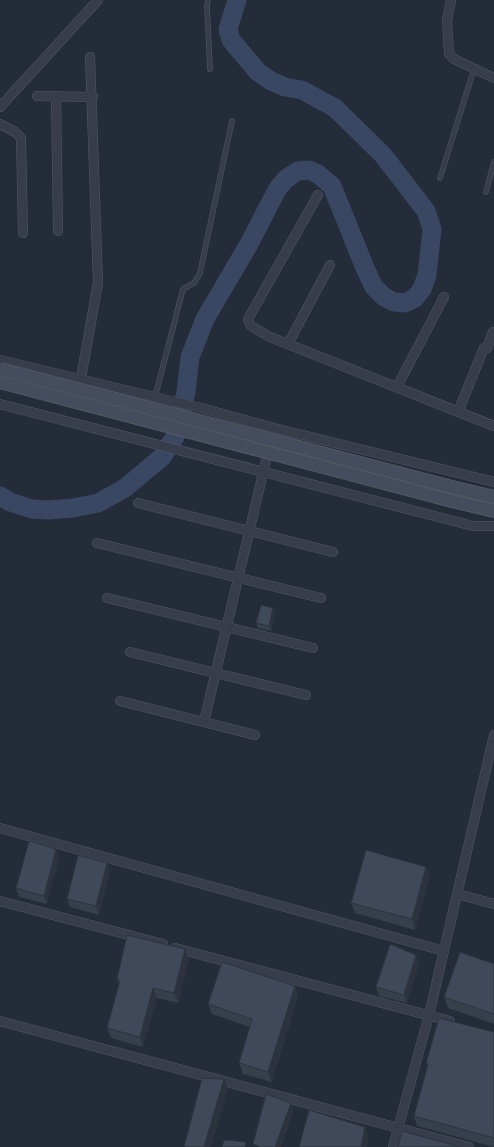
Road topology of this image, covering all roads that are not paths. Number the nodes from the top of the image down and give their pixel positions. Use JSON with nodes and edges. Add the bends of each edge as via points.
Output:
{"nodes":[{"id":1,"x":98,"y":0,"type":"edge"},
{"id":2,"x":208,"y":0,"type":"edge"},
{"id":3,"x":451,"y":0,"type":"edge"},
{"id":4,"x":90,"y":57,"type":"dead end"},
{"id":5,"x":210,"y":69,"type":"dead end"},
{"id":6,"x":474,"y":69,"type":"junction"},
{"id":7,"x":494,"y":78,"type":"edge"},
{"id":8,"x":36,"y":96,"type":"dead end"},
{"id":9,"x":56,"y":96,"type":"junction"},
{"id":10,"x":93,"y":97,"type":"junction"},
{"id":11,"x":0,"y":107,"type":"edge"},
{"id":12,"x":232,"y":121,"type":"dead end"},
{"id":13,"x":0,"y":124,"type":"edge"},
{"id":14,"x":494,"y":162,"type":"edge"},
{"id":15,"x":440,"y":178,"type":"dead end"},
{"id":16,"x":486,"y":192,"type":"dead end"},
{"id":17,"x":318,"y":195,"type":"dead end"},
{"id":18,"x":58,"y":231,"type":"dead end"},
{"id":19,"x":23,"y":233,"type":"dead end"},
{"id":20,"x":330,"y":265,"type":"dead end"},
{"id":21,"x":444,"y":297,"type":"dead end"},
{"id":22,"x":493,"y":332,"type":"edge"},
{"id":23,"x":288,"y":344,"type":"junction"},
{"id":24,"x":0,"y":360,"type":"edge"},
{"id":25,"x":0,"y":369,"type":"edge"},
{"id":26,"x":81,"y":378,"type":"junction"},
{"id":27,"x":0,"y":382,"type":"edge"},
{"id":28,"x":397,"y":387,"type":"junction"},
{"id":29,"x":157,"y":398,"type":"junction"},
{"id":30,"x":0,"y":404,"type":"edge"},
{"id":31,"x":458,"y":412,"type":"junction"},
{"id":32,"x":494,"y":426,"type":"edge"},
{"id":33,"x":274,"y":428,"type":"junction"},
{"id":34,"x":264,"y":471,"type":"junction"},
{"id":35,"x":494,"y":482,"type":"edge"},
{"id":36,"x":494,"y":497,"type":"edge"},
{"id":37,"x":138,"y":503,"type":"dead end"},
{"id":38,"x":494,"y":511,"type":"edge"},
{"id":39,"x":494,"y":526,"type":"edge"},
{"id":40,"x":250,"y":531,"type":"junction"},
{"id":41,"x":97,"y":543,"type":"dead end"},
{"id":42,"x":333,"y":552,"type":"dead end"},
{"id":43,"x":238,"y":578,"type":"junction"},
{"id":44,"x":107,"y":598,"type":"dead end"},
{"id":45,"x":321,"y":598,"type":"dead end"},
{"id":46,"x":227,"y":626,"type":"junction"},
{"id":47,"x":313,"y":648,"type":"dead end"},
{"id":48,"x":130,"y":652,"type":"dead end"},
{"id":49,"x":216,"y":673,"type":"junction"},
{"id":50,"x":306,"y":696,"type":"dead end"},
{"id":51,"x":120,"y":701,"type":"dead end"},
{"id":52,"x":204,"y":722,"type":"junction"},
{"id":53,"x":255,"y":735,"type":"dead end"},
{"id":54,"x":494,"y":735,"type":"edge"},
{"id":55,"x":484,"y":776,"type":"junction"},
{"id":56,"x":494,"y":779,"type":"edge"},
{"id":57,"x":0,"y":828,"type":"edge"},
{"id":58,"x":457,"y":894,"type":"junction"},
{"id":59,"x":0,"y":901,"type":"edge"},
{"id":60,"x":494,"y":904,"type":"edge"},
{"id":61,"x":444,"y":951,"type":"junction"},
{"id":62,"x":429,"y":1015,"type":"junction"},
{"id":63,"x":0,"y":1021,"type":"edge"},
{"id":64,"x":457,"y":1023,"type":"edge"},
{"id":65,"x":398,"y":1127,"type":"junction"},
{"id":66,"x":393,"y":1147,"type":"edge"},
{"id":67,"x":469,"y":1147,"type":"edge"}],
"edges":[{"from":1,"to":11,"type":"street"},
{"from":2,"to":5,"type":"lane"},
{"from":3,"to":6,"type":"street","via":[[447,20],[448,54]]},
{"from":4,"to":10,"type":"street"},
{"from":6,"to":7,"type":"street"},
{"from":6,"to":15,"type":"lane"},
{"from":8,"to":9,"type":"street"},
{"from":9,"to":10,"type":"street"},
{"from":9,"to":18,"type":"street"},
{"from":10,"to":26,"type":"street","via":[[98,283]]},
{"from":12,"to":29,"type":"lane","via":[[200,273],[194,283],[183,290]]},
{"from":13,"to":19,"type":"street","via":[[20,138]]},
{"from":14,"to":16,"type":"lane"},
{"from":17,"to":23,"type":"street","via":[[248,319],[250,326]]},
{"from":20,"to":23,"type":"street"},
{"from":21,"to":28,"type":"street"},
{"from":22,"to":31,"type":"street"},
{"from":23,"to":28,"type":"street"},
{"from":24,"to":26,"type":"street"},
{"from":25,"to":36,"type":"main road","bridge":true},
{"from":26,"to":29,"type":"street"},
{"from":27,"to":38,"type":"main road","bridge":true},
{"from":28,"to":31,"type":"street"},
{"from":29,"to":33,"type":"street"},
{"from":30,"to":34,"type":"street"},
{"from":31,"to":32,"type":"street"},
{"from":33,"to":34,"type":"street"},
{"from":33,"to":35,"type":"street"},
{"from":34,"to":39,"type":"street","via":[[474,526]]},
{"from":34,"to":40,"type":"street"},
{"from":37,"to":40,"type":"street"},
{"from":40,"to":42,"type":"street"},
{"from":40,"to":43,"type":"street"},
{"from":41,"to":43,"type":"street"},
{"from":43,"to":45,"type":"street"},
{"from":43,"to":46,"type":"street"},
{"from":44,"to":46,"type":"street"},
{"from":46,"to":47,"type":"street"},
{"from":46,"to":49,"type":"street"},
{"from":48,"to":49,"type":"street"},
{"from":49,"to":50,"type":"street"},
{"from":49,"to":52,"type":"street"},
{"from":51,"to":52,"type":"street"},
{"from":52,"to":53,"type":"street"},
{"from":54,"to":55,"type":"street"},
{"from":55,"to":56,"type":"street"},
{"from":55,"to":58,"type":"street"},
{"from":57,"to":61,"type":"street"},
{"from":58,"to":60,"type":"street"},
{"from":58,"to":61,"type":"street"},
{"from":59,"to":62,"type":"street"},
{"from":61,"to":62,"type":"street"},
{"from":62,"to":64,"type":"street"},
{"from":62,"to":65,"type":"street"},
{"from":63,"to":65,"type":"street"},
{"from":65,"to":66,"type":"street"},
{"from":65,"to":67,"type":"street"}]}
